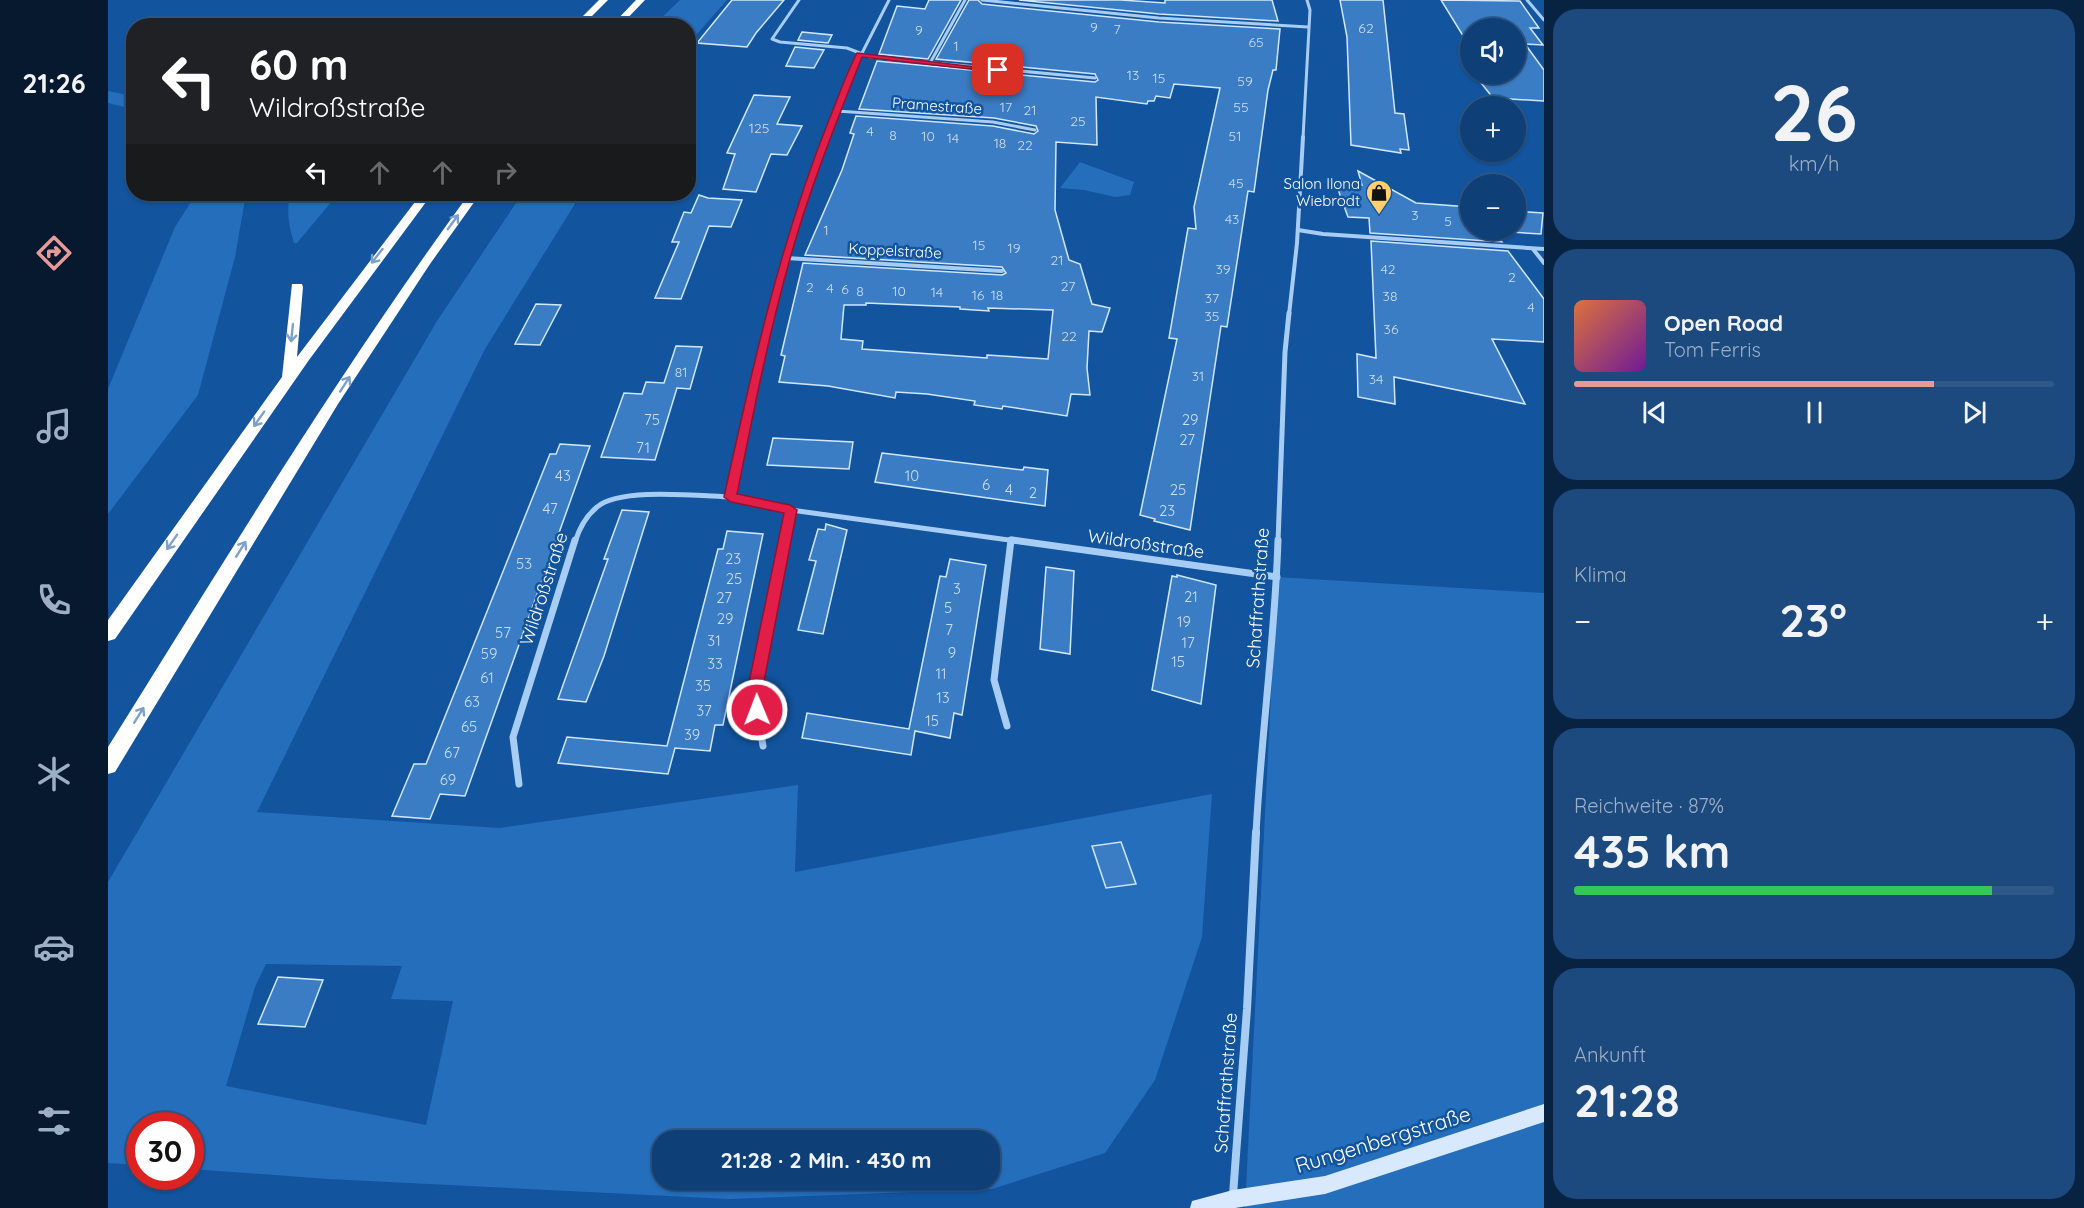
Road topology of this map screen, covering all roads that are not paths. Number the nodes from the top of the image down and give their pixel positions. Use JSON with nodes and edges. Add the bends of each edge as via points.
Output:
{"nodes":[{"id":1,"x":604,"y":0,"type":"edge"},
{"id":2,"x":641,"y":0,"type":"edge"},
{"id":3,"x":799,"y":0,"type":"edge"},
{"id":4,"x":889,"y":0,"type":"edge"},
{"id":5,"x":965,"y":0,"type":"edge"},
{"id":6,"x":982,"y":0,"type":"edge"},
{"id":7,"x":1307,"y":0,"type":"edge"},
{"id":8,"x":1527,"y":0,"type":"edge"},
{"id":9,"x":585,"y":18,"type":"edge"},
{"id":10,"x":623,"y":18,"type":"edge"},
{"id":11,"x":1544,"y":20,"type":"edge"},
{"id":12,"x":1308,"y":27,"type":"junction"},
{"id":13,"x":859,"y":54,"type":"junction"},
{"id":14,"x":930,"y":63,"type":"junction"},
{"id":15,"x":1095,"y":78,"type":"dead end"},
{"id":16,"x":837,"y":111,"type":"junction"},
{"id":17,"x":1035,"y":130,"type":"dead end"},
{"id":18,"x":421,"y":201,"type":"edge"},
{"id":19,"x":469,"y":201,"type":"edge"},
{"id":20,"x":1298,"y":230,"type":"junction"},
{"id":21,"x":1533,"y":249,"type":"junction"},
{"id":22,"x":1544,"y":249,"type":"edge"},
{"id":23,"x":786,"y":258,"type":"junction"},
{"id":24,"x":1544,"y":263,"type":"edge"},
{"id":25,"x":1002,"y":271,"type":"dead end"},
{"id":26,"x":297,"y":287,"type":"dead end"},
{"id":27,"x":287,"y":378,"type":"junction"},
{"id":28,"x":731,"y":497,"type":"junction"},
{"id":29,"x":790,"y":510,"type":"junction"},
{"id":30,"x":1011,"y":540,"type":"junction"},
{"id":31,"x":1277,"y":577,"type":"junction"},
{"id":32,"x":108,"y":634,"type":"edge"},
{"id":33,"x":1007,"y":726,"type":"dead end"},
{"id":34,"x":763,"y":746,"type":"dead end"},
{"id":35,"x":108,"y":765,"type":"edge"},
{"id":36,"x":519,"y":784,"type":"dead end"},
{"id":37,"x":1544,"y":1113,"type":"edge"},
{"id":38,"x":1233,"y":1204,"type":"edge"},
{"id":39,"x":1199,"y":1208,"type":"edge"}],
"edges":[{"from":1,"to":9,"type":"highway"},
{"from":2,"to":10,"type":"highway"},
{"from":3,"to":13,"type":"street","via":[[772,39],[847,48]]},
{"from":4,"to":13,"type":"street"},
{"from":5,"to":14,"type":"street"},
{"from":6,"to":12,"type":"street","via":[[1138,16]]},
{"from":7,"to":12,"type":"street","name":"Schaffrathstraße"},
{"from":8,"to":11,"type":"street"},
{"from":12,"to":20,"type":"street","name":"Schaffrathstraße"},
{"from":13,"to":14,"type":"street"},
{"from":13,"to":16,"type":"street"},
{"from":14,"to":15,"type":"street"},
{"from":16,"to":17,"type":"street","name":"Pramestraße","via":[[993,122]]},
{"from":16,"to":23,"type":"street","via":[[812,173]]},
{"from":18,"to":27,"type":"highway","one_way":true},
{"from":35,"to":19,"type":"highway","one_way":true,"via":[[298,457],[420,267]]},
{"from":20,"to":21,"type":"street"},
{"from":20,"to":31,"type":"street","name":"Schaffrathstraße","via":[[1285,352]]},
{"from":21,"to":22,"type":"street"},
{"from":21,"to":24,"type":"street"},
{"from":23,"to":25,"type":"street","name":"Koppelstraße"},
{"from":23,"to":28,"type":"street","via":[[759,360]]},
{"from":26,"to":27,"type":"highway","one_way":true},
{"from":27,"to":32,"type":"highway","one_way":true},
{"from":28,"to":29,"type":"street","name":"Wildroßstraße"},
{"from":28,"to":36,"type":"street","name":"Wildroßstraße","via":[[632,494],[598,505],[579,528],[513,737]]},
{"from":29,"to":30,"type":"street","name":"Wildroßstraße"},
{"from":29,"to":34,"type":"street","via":[[754,692]]},
{"from":30,"to":31,"type":"street","name":"Wildroßstraße"},
{"from":30,"to":33,"type":"street","via":[[994,680]]},
{"from":31,"to":38,"type":"street","name":"Schaffrathstraße","via":[[1260,754]]},
{"from":37,"to":38,"type":"street","name":"Rungenbergstraße","via":[[1325,1185]]},
{"from":38,"to":39,"type":"street","name":"Rungenbergstraße"}]}
